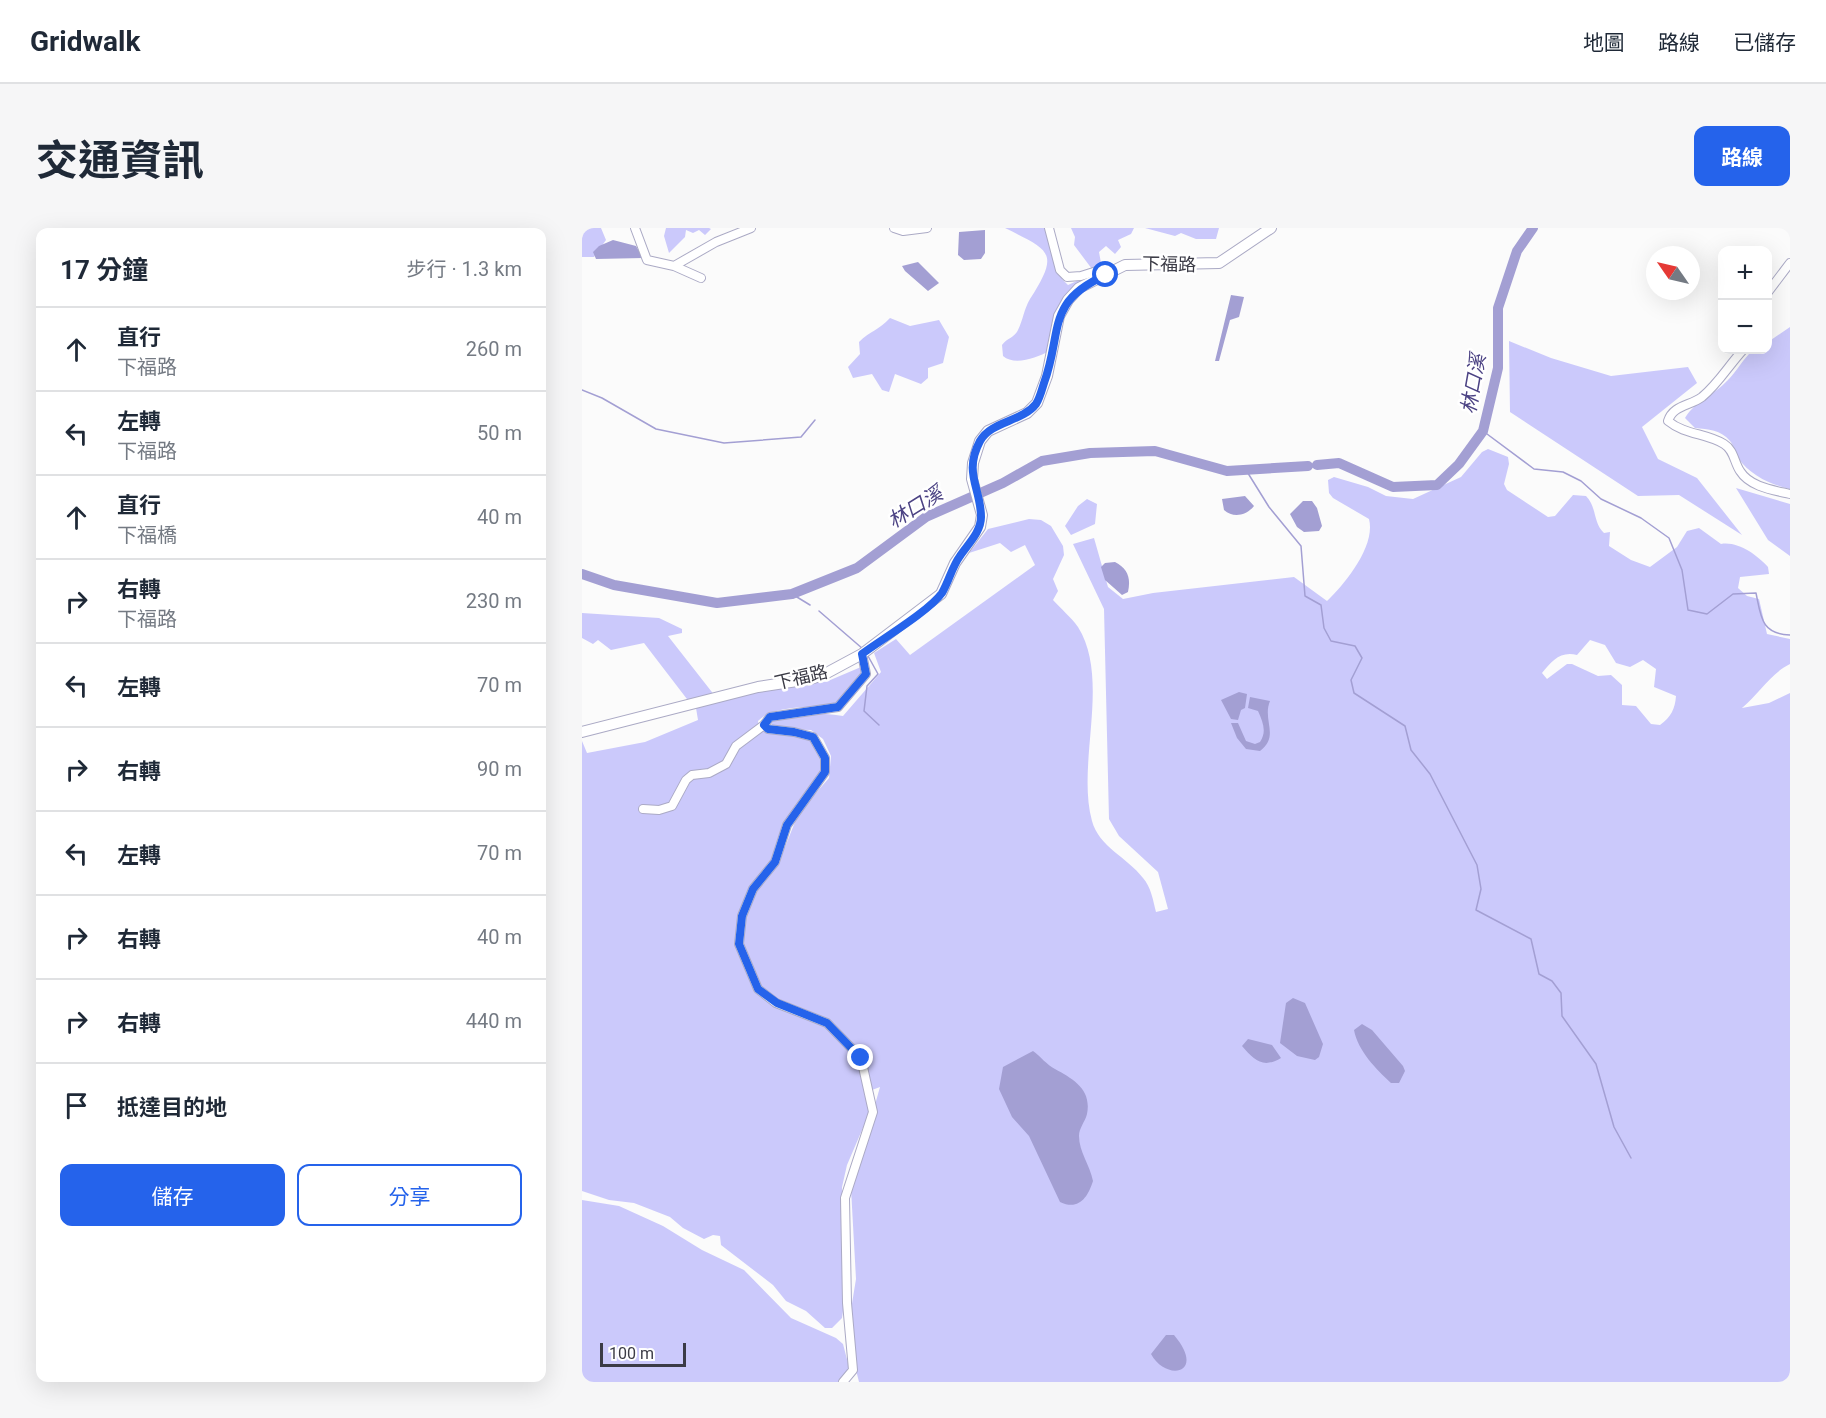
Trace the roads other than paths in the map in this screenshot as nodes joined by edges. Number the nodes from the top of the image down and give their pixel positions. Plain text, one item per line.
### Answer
1 (635, 228) edge
2 (751, 228) edge
3 (894, 228) edge
4 (927, 228) edge
5 (1049, 228) edge
6 (1271, 228) edge
7 (1790, 263) edge
8 (674, 266) junction
9 (1106, 275) junction
10 (701, 278) dead end
11 (1772, 285) edge
12 (1740, 354) edge
13 (1790, 494) edge
14 (862, 654) junction
15 (764, 725) junction
16 (582, 732) edge
17 (644, 809) dead end
18 (843, 1382) edge

1 - 8 street
2 - 8 street
3 - 4 street
5 - 9 street
6 - 9 main road, 下福路
7 - 11 street
8 - 10 street
9 - 14 main road, 下福路
12 - 13 street
14 - 15 street
14 - 16 main road, 下福路
15 - 17 street
15 - 18 street

